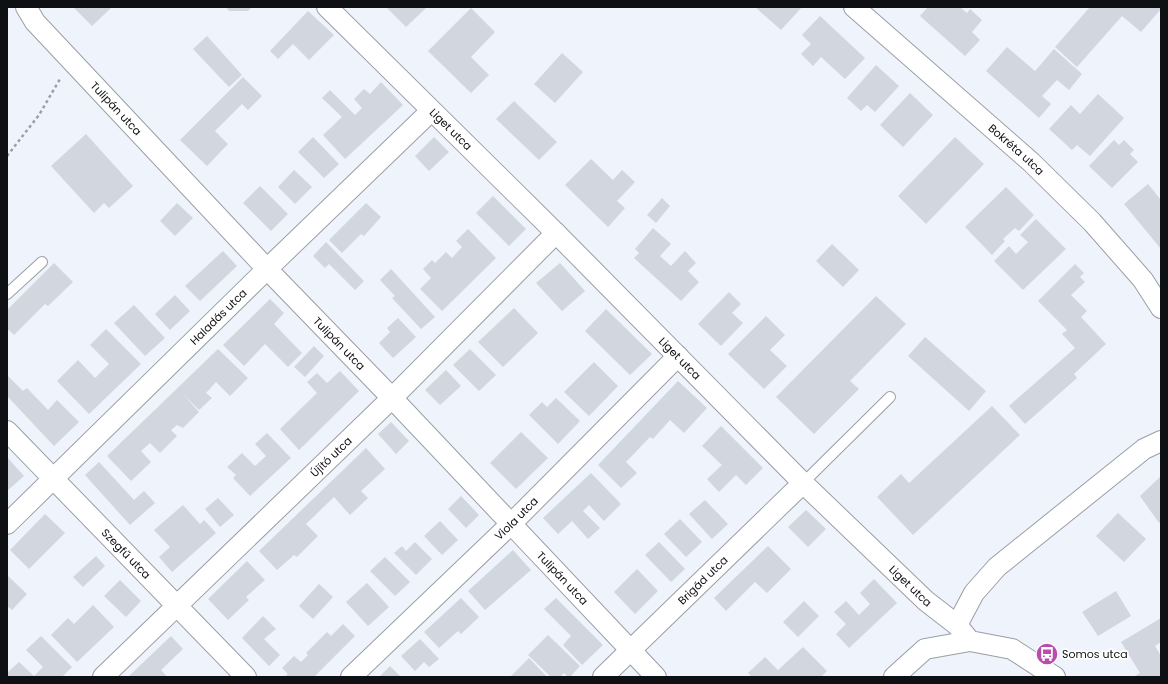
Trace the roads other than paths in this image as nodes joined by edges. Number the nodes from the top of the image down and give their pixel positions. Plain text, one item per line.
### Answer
1 (26, 7) edge
2 (327, 7) edge
3 (854, 7) edge
4 (431, 111) junction
5 (556, 233) junction
6 (42, 262) dead end
7 (267, 269) junction
8 (7, 294) edge
9 (1161, 308) edge
10 (678, 356) junction
11 (890, 397) dead end
12 (392, 398) junction
13 (7, 431) edge
14 (1161, 440) edge
15 (53, 479) junction
16 (803, 483) junction
17 (7, 524) edge
18 (511, 524) junction
19 (177, 606) junction
20 (957, 625) junction
21 (970, 641) junction
22 (631, 650) junction
23 (103, 677) edge
24 (246, 677) edge
25 (351, 677) edge
26 (603, 677) edge
27 (656, 677) edge
28 (894, 677) edge
29 (1054, 677) edge

1 - 7 street, Tulipán utca
2 - 4 street, Liget utca
3 - 9 street, Bokréta utca
4 - 5 street, Liget utca
4 - 7 street, Haladás utca
5 - 10 street, Liget utca
5 - 12 street, Újító utca
6 - 8 lane
7 - 12 street, Tulipán utca
7 - 15 street, Haladás utca
10 - 16 street, Liget utca
10 - 18 street, Viola utca
11 - 16 lane
12 - 18 street, Tulipán utca
12 - 19 street, Újító utca
13 - 15 street, Szegfű utca
14 - 20 street
15 - 17 street, Haladás utca
15 - 19 street, Szegfű utca
16 - 20 street, Liget utca
16 - 22 street, Brigád utca
18 - 22 street, Tulipán utca
18 - 25 street, Viola utca
19 - 23 street, Újító utca
19 - 24 street, Szegfű utca
20 - 21 street, Liget utca
21 - 28 street
21 - 29 street
22 - 26 street, Brigád utca
22 - 27 street, Tulipán utca

